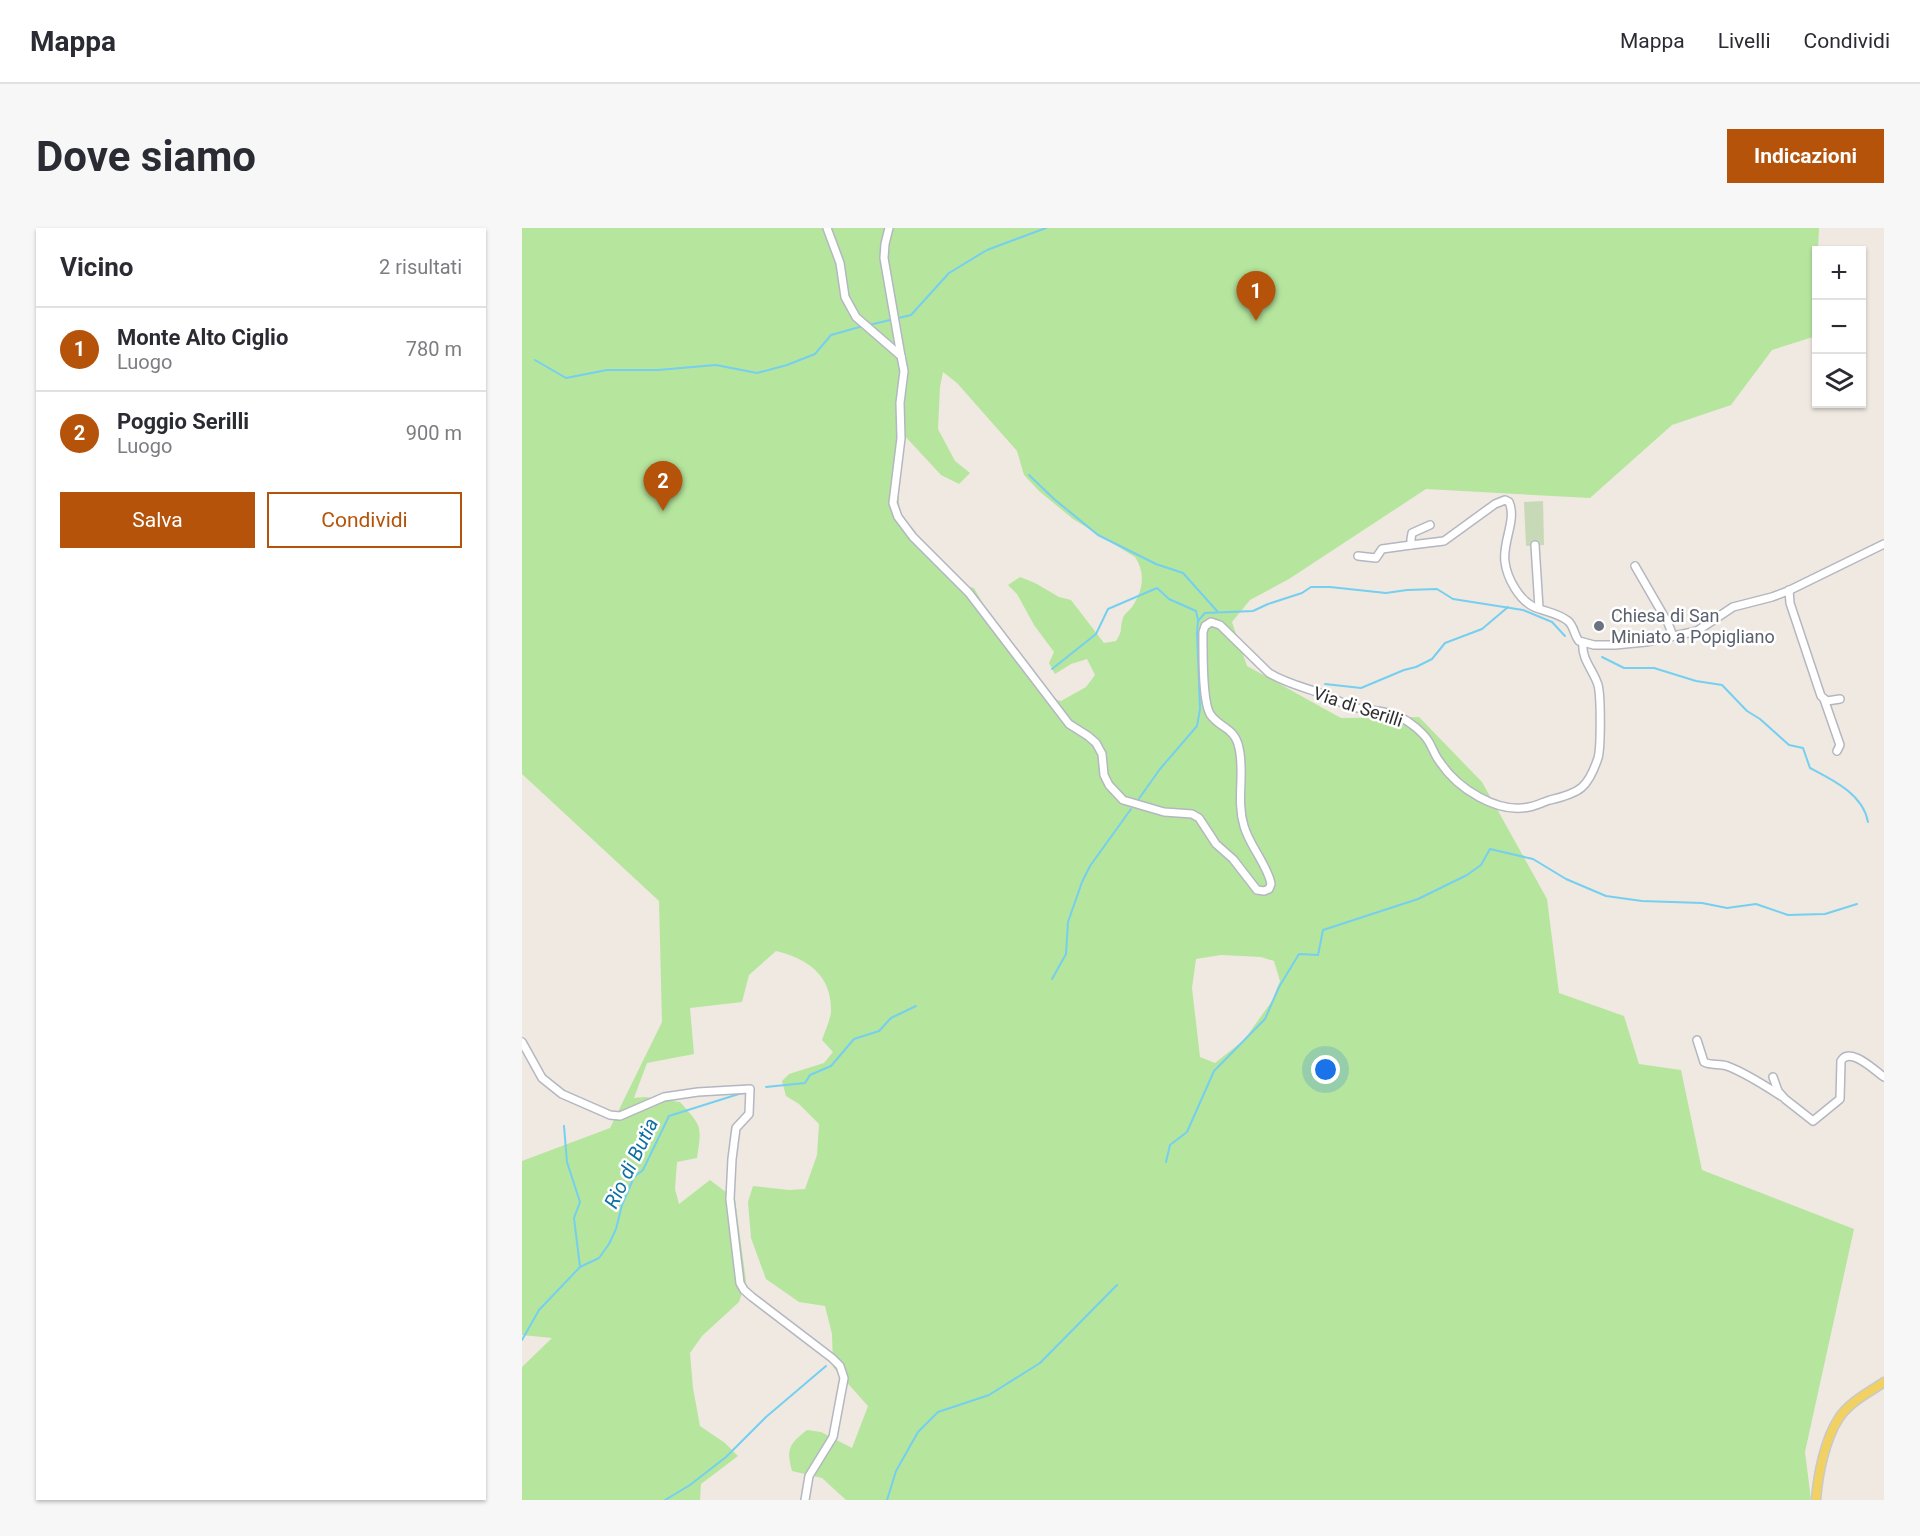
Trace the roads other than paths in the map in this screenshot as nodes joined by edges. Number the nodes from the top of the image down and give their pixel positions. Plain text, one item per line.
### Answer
1 (827, 228) edge
2 (889, 228) edge
3 (901, 356) junction
4 (1430, 525) dead end
5 (1884, 544) edge
6 (1412, 545) junction
7 (1535, 545) dead end
8 (1358, 556) dead end
9 (1635, 566) dead end
10 (1789, 590) junction
11 (1539, 608) junction
12 (1673, 636) junction
13 (1583, 643) junction
14 (1824, 699) junction
15 (1840, 699) dead end
16 (1837, 751) dead end
17 (1697, 1040) dead end
18 (522, 1042) edge
19 (1773, 1077) dead end
20 (1884, 1077) edge
21 (1785, 1100) junction
22 (1883, 1383) edge
23 (805, 1500) edge
24 (1816, 1500) edge

1 - 3 street
2 - 3 street
3 - 13 street, Via di Serilli
4 - 6 street
5 - 10 street
6 - 8 street
6 - 11 street
7 - 11 street
9 - 12 street
10 - 12 street
10 - 14 street
11 - 13 street
12 - 13 street
14 - 15 street
14 - 16 street
17 - 21 street
18 - 23 street
19 - 21 street
20 - 21 street
22 - 24 main road

